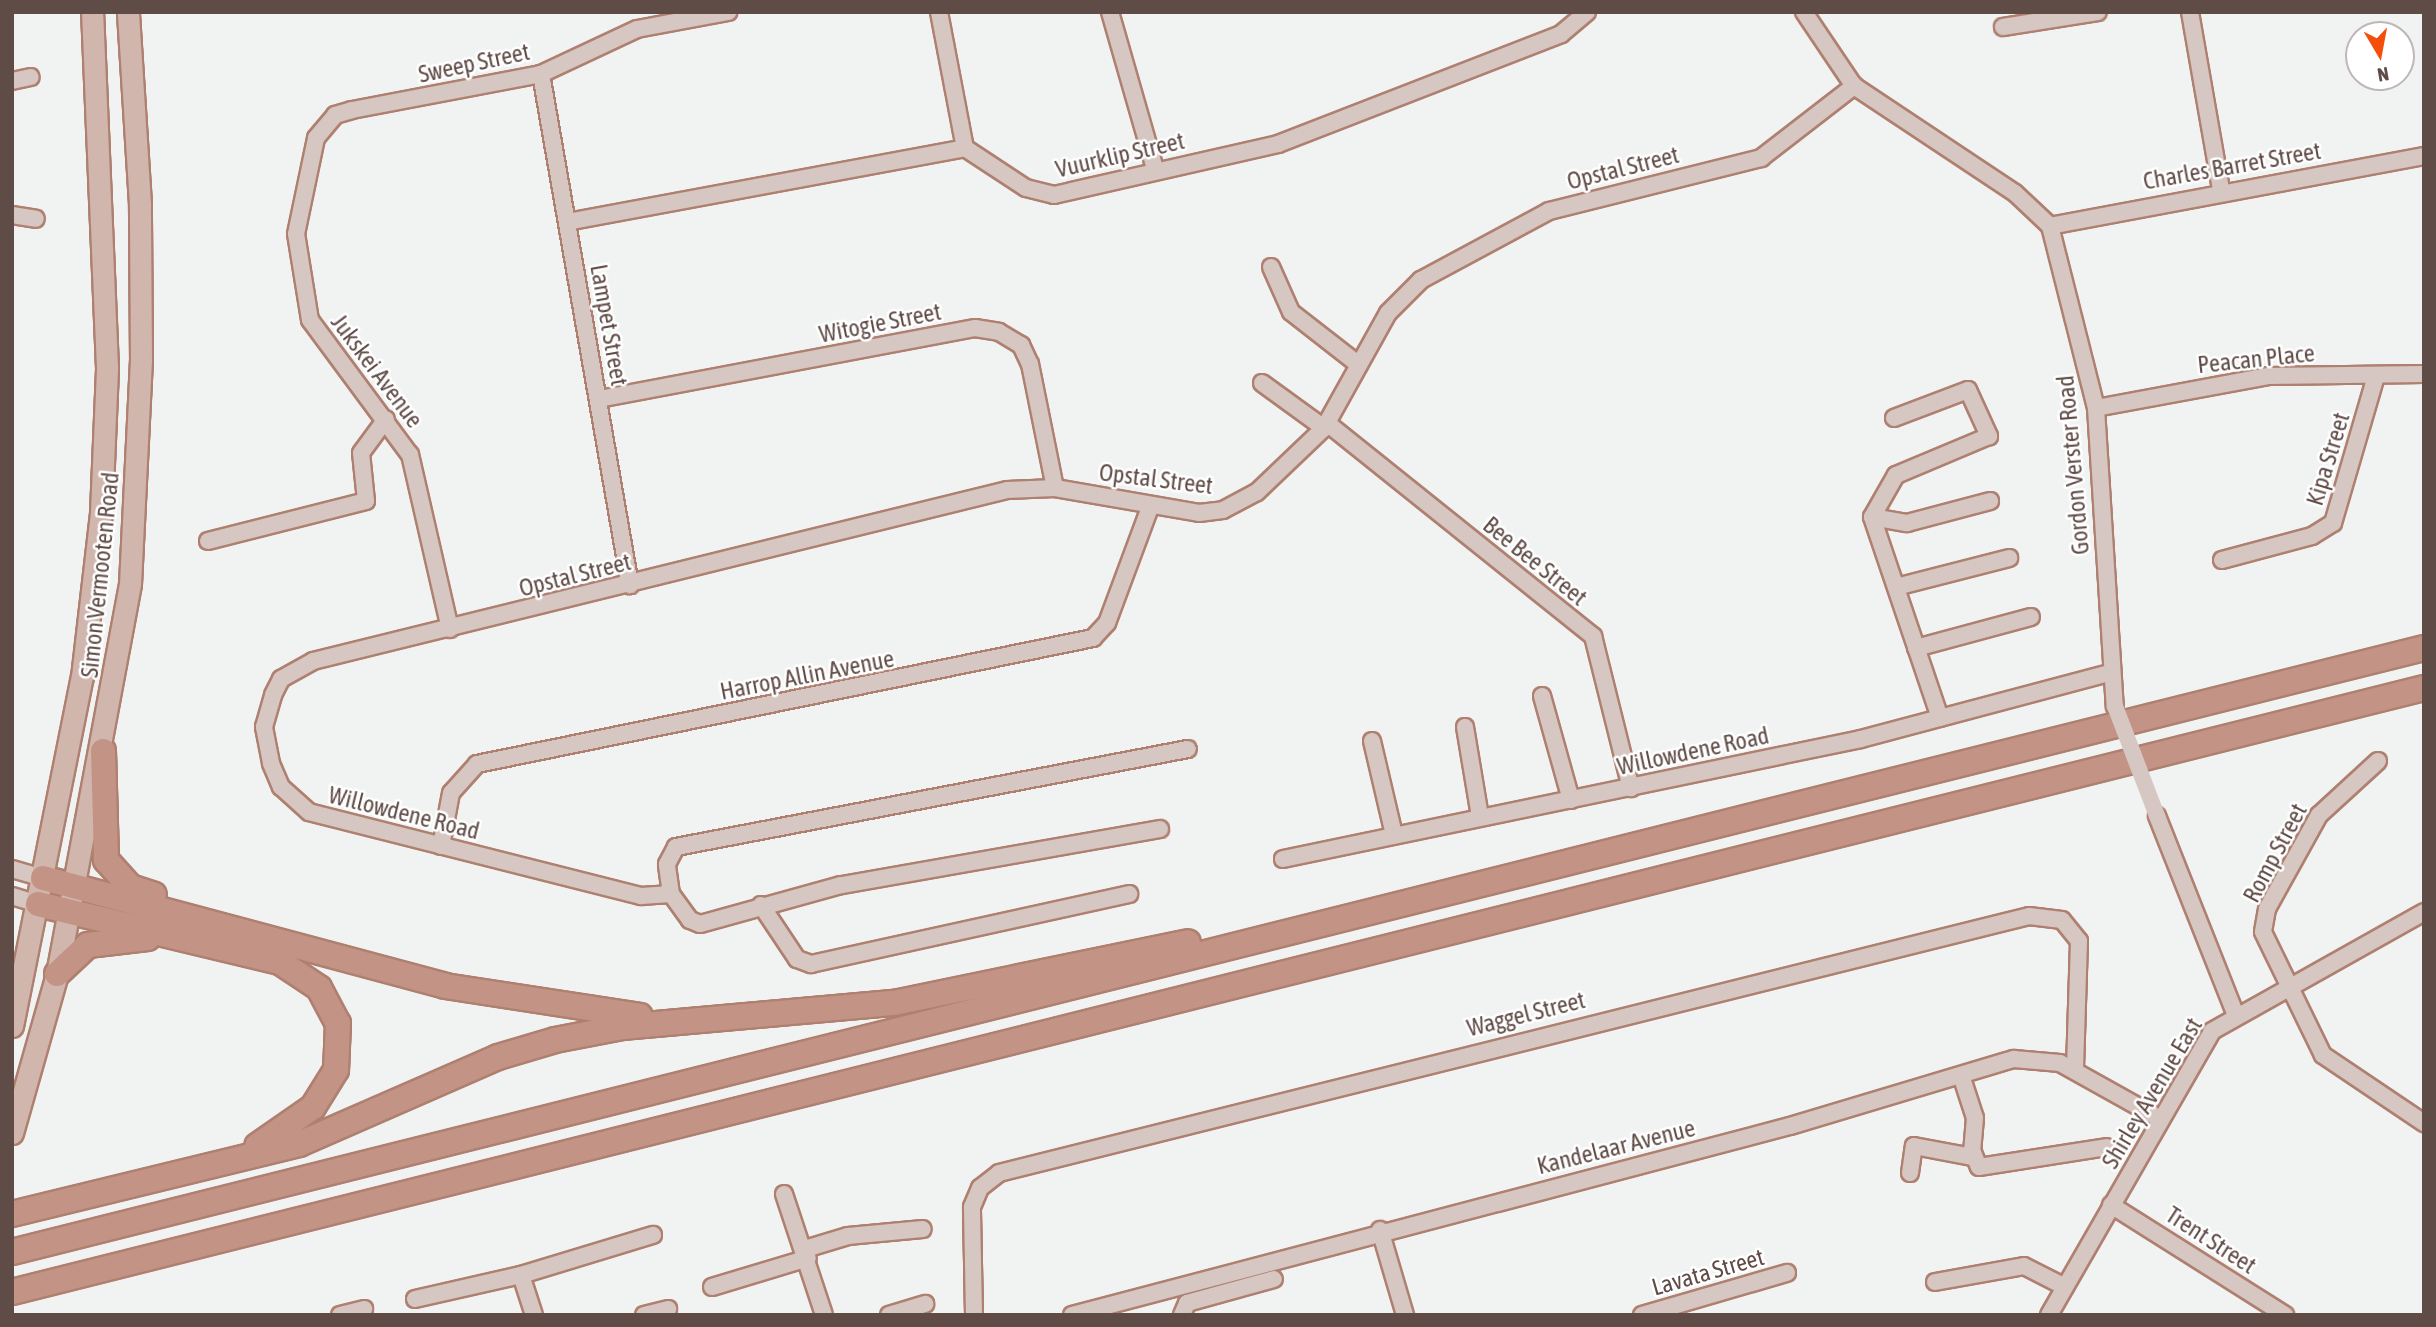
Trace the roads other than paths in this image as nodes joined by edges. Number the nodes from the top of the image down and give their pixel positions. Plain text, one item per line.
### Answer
1 (92, 12) edge
2 (128, 12) edge
3 (635, 12) edge
4 (728, 12) edge
5 (939, 12) edge
6 (1110, 12) edge
7 (1587, 12) edge
8 (1804, 12) edge
9 (2098, 12) edge
10 (2190, 12) edge
11 (2003, 27) dead end
12 (637, 29) junction
13 (541, 74) junction
14 (31, 78) dead end
15 (12, 81) edge
16 (1854, 86) junction
17 (316, 138) joint
18 (965, 148) junction
19 (2424, 156) edge
20 (1155, 169) junction
21 (2221, 190) junction
22 (12, 215) edge
23 (36, 219) dead end
24 (568, 222) junction
25 (2050, 226) junction
26 (1271, 267) dead end
27 (1359, 365) junction
28 (2424, 374) edge
29 (2376, 376) junction
30 (1262, 383) dead end
31 (599, 399) junction
32 (2096, 408) junction
33 (1894, 418) dead end
34 (386, 419) junction
35 (1326, 425) junction
36 (1055, 488) junction
37 (1990, 500) dead end
38 (1151, 505) junction
39 (1872, 517) junction
40 (208, 541) dead end
41 (2009, 558) dead end
42 (2222, 560) dead end
43 (630, 585) junction
44 (1896, 587) junction
45 (2031, 617) dead end
46 (450, 629) junction
47 (1916, 648) junction
48 (2424, 648) edge
49 (313, 661) joint
50 (2109, 673) junction
51 (2424, 688) edge
52 (1542, 696) dead end
53 (1940, 718) junction
54 (1465, 727) dead end
55 (1372, 741) dead end
56 (1188, 749) dead end
57 (103, 751) junction
58 (2378, 761) dead end
59 (1631, 788) junction
60 (1571, 800) junction
61 (1479, 817) junction
62 (1160, 829) dead end
63 (1394, 835) junction
64 (440, 846) junction
65 (1596, 853) junction
66 (1283, 859) dead end
67 (12, 869) edge
68 (43, 878) junction
69 (75, 886) junction
70 (671, 894) junction
71 (1129, 894) dead end
72 (12, 895) edge
73 (38, 904) junction
74 (761, 905) junction
75 (70, 911) junction
76 (2424, 912) edge
77 (183, 937) junction
78 (270, 937) junction
79 (57, 974) junction
80 (2286, 985) junction
81 (2235, 1013) junction
82 (718, 1021) junction
83 (12, 1026) edge
84 (2076, 1070) junction
85 (1961, 1075) junction
86 (2160, 1118) junction
87 (2424, 1123) edge
88 (12, 1133) edge
89 (2106, 1147) dead end
90 (1973, 1157) junction
91 (228, 1160) junction
92 (1910, 1173) dead end
93 (784, 1194) dead end
94 (2111, 1205) junction
95 (12, 1214) edge
96 (923, 1229) dead end
97 (1380, 1230) junction
98 (653, 1235) dead end
99 (12, 1252) edge
100 (807, 1254) junction
101 (1787, 1273) dead end
102 (522, 1275) junction
103 (1273, 1279) dead end
104 (1935, 1282) dead end
105 (712, 1287) dead end
106 (2065, 1287) junction
107 (12, 1292) edge
108 (415, 1299) dead end
109 (925, 1304) dead end
110 (668, 1308) dead end
111 (364, 1309) dead end
112 (1082, 1313) edge
113 (340, 1315) edge
114 (534, 1315) edge
115 (644, 1315) edge
116 (824, 1315) edge
117 (889, 1315) edge
118 (974, 1315) edge
119 (1182, 1315) edge
120 (1405, 1315) edge
121 (1642, 1315) edge
122 (2049, 1315) edge
123 (2285, 1315) edge

1 - 68 main road, Simon Vermooten Road
2 - 57 main road, Simon Vermooten Road
3 - 12 street
4 - 12 street, Sweep Street
5 - 18 street
6 - 20 street
7 - 20 street, Vuurklip Street
8 - 16 street
9 - 11 street
10 - 21 street
12 - 13 street, Sweep Street
13 - 17 street, Sweep Street
13 - 24 street, Lampet Street
14 - 15 street
16 - 25 street
16 - 27 street, Opstal Street
17 - 34 street, Jukskei Avenue
18 - 20 street, Vuurklip Street
18 - 24 street
19 - 21 street, Charles Barret Street
21 - 25 street, Charles Barret Street
22 - 23 street
24 - 31 street, Lampet Street
25 - 32 street, Gordon Verster Road
26 - 27 street
27 - 35 street, Opstal Street
28 - 29 street, Peacan Place
29 - 32 street, Peacan Place
29 - 42 street, Kipa Street
30 - 35 street, Bee Bee Street
31 - 36 street, Witogie Street
31 - 43 street, Lampet Street
32 - 50 street, Gordon Verster Road
33 - 39 street
34 - 40 street
34 - 46 street, Jukskei Avenue
35 - 38 street, Opstal Street
35 - 59 street, Bee Bee Street
36 - 38 street, Opstal Street
36 - 43 street, Opstal Street
37 - 39 street
38 - 64 street, Harrop Allin Avenue
39 - 44 street
41 - 44 street
43 - 46 street, Opstal Street
44 - 47 street
45 - 47 street
46 - 49 street, Opstal Street
47 - 53 street
48 - 65 highway
49 - 64 street, Willowdene Road
50 - 53 street, Willowdene Road
50 - 81 street, Gordon Verster Road, bridge
51 - 107 highway
52 - 60 street
53 - 59 street, Willowdene Road
54 - 61 street
55 - 63 street
56 - 70 street
57 - 69 main road, Simon Vermooten Road
57 - 78 highway
58 - 80 street, Romp Street
59 - 60 street, Willowdene Road
60 - 61 street, Willowdene Road
61 - 63 street, Willowdene Road
62 - 74 street
63 - 66 street, Willowdene Road
64 - 70 street, Willowdene Road
65 - 82 highway
65 - 99 highway
67 - 68 street
68 - 69 highway
68 - 73 main road, Simon Vermooten Road
69 - 75 main road, Simon Vermooten Road
69 - 78 highway
70 - 74 street
71 - 74 street
72 - 73 street
73 - 75 highway
73 - 83 main road, Simon Vermooten Road
75 - 77 highway
75 - 79 main road, Simon Vermooten Road
76 - 80 street, Shirley Avenue East
77 - 79 highway
77 - 91 highway
78 - 82 highway
79 - 88 main road, Simon Vermooten Road
80 - 81 street, Shirley Avenue East
80 - 87 street, Romp Street
81 - 86 street, Shirley Avenue East
82 - 91 highway
84 - 85 street, Kandelaar Avenue
84 - 86 street, Kandelaar Avenue
84 - 118 street, Waggel Street
85 - 90 street
85 - 97 street, Kandelaar Avenue
86 - 94 street, Shirley Avenue East
89 - 90 street
90 - 92 street
91 - 95 highway
93 - 100 street
94 - 106 street, Shirley Avenue East
94 - 123 street, Trent Street
96 - 100 street
97 - 112 street, Kandelaar Avenue
97 - 120 street
98 - 102 street
100 - 105 street
100 - 116 street
101 - 121 street, Lavata Street
102 - 108 street
102 - 114 street
103 - 119 street
104 - 106 street
106 - 122 street, Shirley Avenue East
109 - 117 street
110 - 115 street
111 - 113 street

